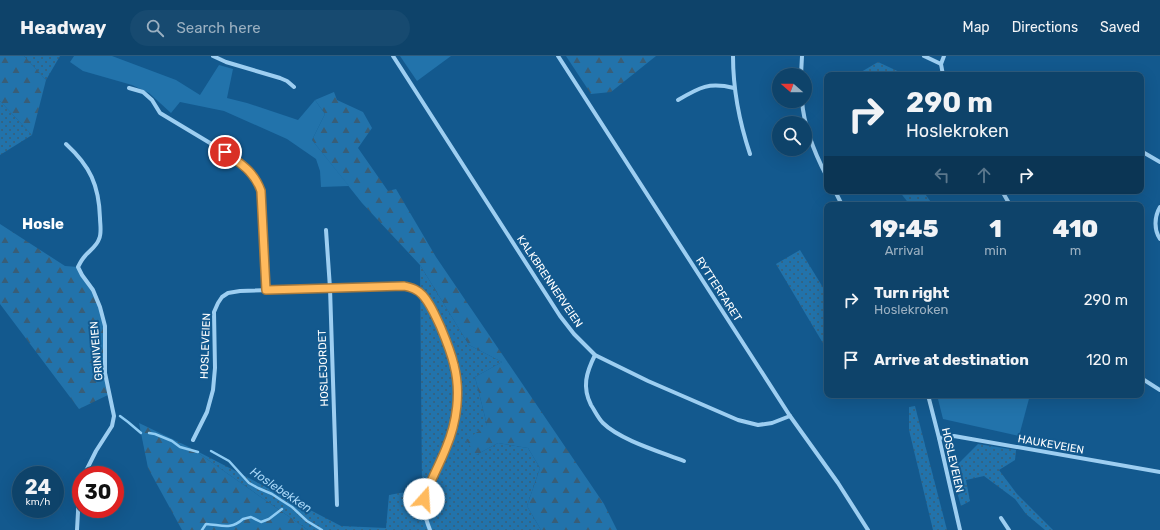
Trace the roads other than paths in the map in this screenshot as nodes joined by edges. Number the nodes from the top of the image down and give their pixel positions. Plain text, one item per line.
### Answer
1 (213, 56) edge
2 (393, 56) edge
3 (558, 56) edge
4 (733, 56) edge
5 (802, 56) edge
6 (924, 56) edge
7 (944, 56) edge
8 (941, 64) junction
9 (801, 68) edge
10 (942, 72) edge
11 (294, 87) dead end
12 (129, 88) dead end
13 (734, 88) junction
14 (678, 100) dead end
15 (803, 108) edge
16 (66, 144) dead end
17 (1144, 153) edge
18 (750, 154) dead end
19 (1160, 162) edge
20 (824, 171) edge
21 (1160, 207) edge
22 (326, 230) dead end
23 (1160, 239) edge
24 (330, 288) junction
25 (266, 290) junction
26 (595, 355) junction
27 (1144, 380) edge
28 (1160, 390) edge
29 (929, 398) edge
30 (790, 416) junction
31 (939, 438) junction
32 (192, 440) dead end
33 (684, 461) dead end
34 (88, 466) edge
35 (1160, 472) edge
36 (336, 506) dead end
37 (78, 518) edge
38 (1001, 518) dead end
39 (77, 530) edge
40 (430, 530) edge
41 (868, 530) edge
42 (960, 530) edge
43 (1009, 530) edge

1 - 11 street
2 - 26 street, KALKBRENNERVEIEN
3 - 30 street, RYTTERFARET
4 - 13 street
5 - 9 street
6 - 8 street
7 - 8 street
8 - 10 street
12 - 25 street
13 - 14 street
13 - 18 street
15 - 20 street
16 - 34 street, GRINIVEIEN
17 - 19 street
21 - 23 street
22 - 24 street, HOSLEJORDET
24 - 25 street, HOSLEVEIEN
24 - 36 street, HOSLEJORDET
24 - 40 street, HOSLEVEIEN
25 - 32 street, HOSLEVEIEN
26 - 30 street, KALKBRENNERVEIEN
26 - 33 street
27 - 28 street
29 - 31 street, HOSLEVEIEN
30 - 41 street, RYTTERFARET
31 - 35 street, HAUKEVEIEN
31 - 42 street, HOSLEVEIEN
37 - 39 street
38 - 43 street

